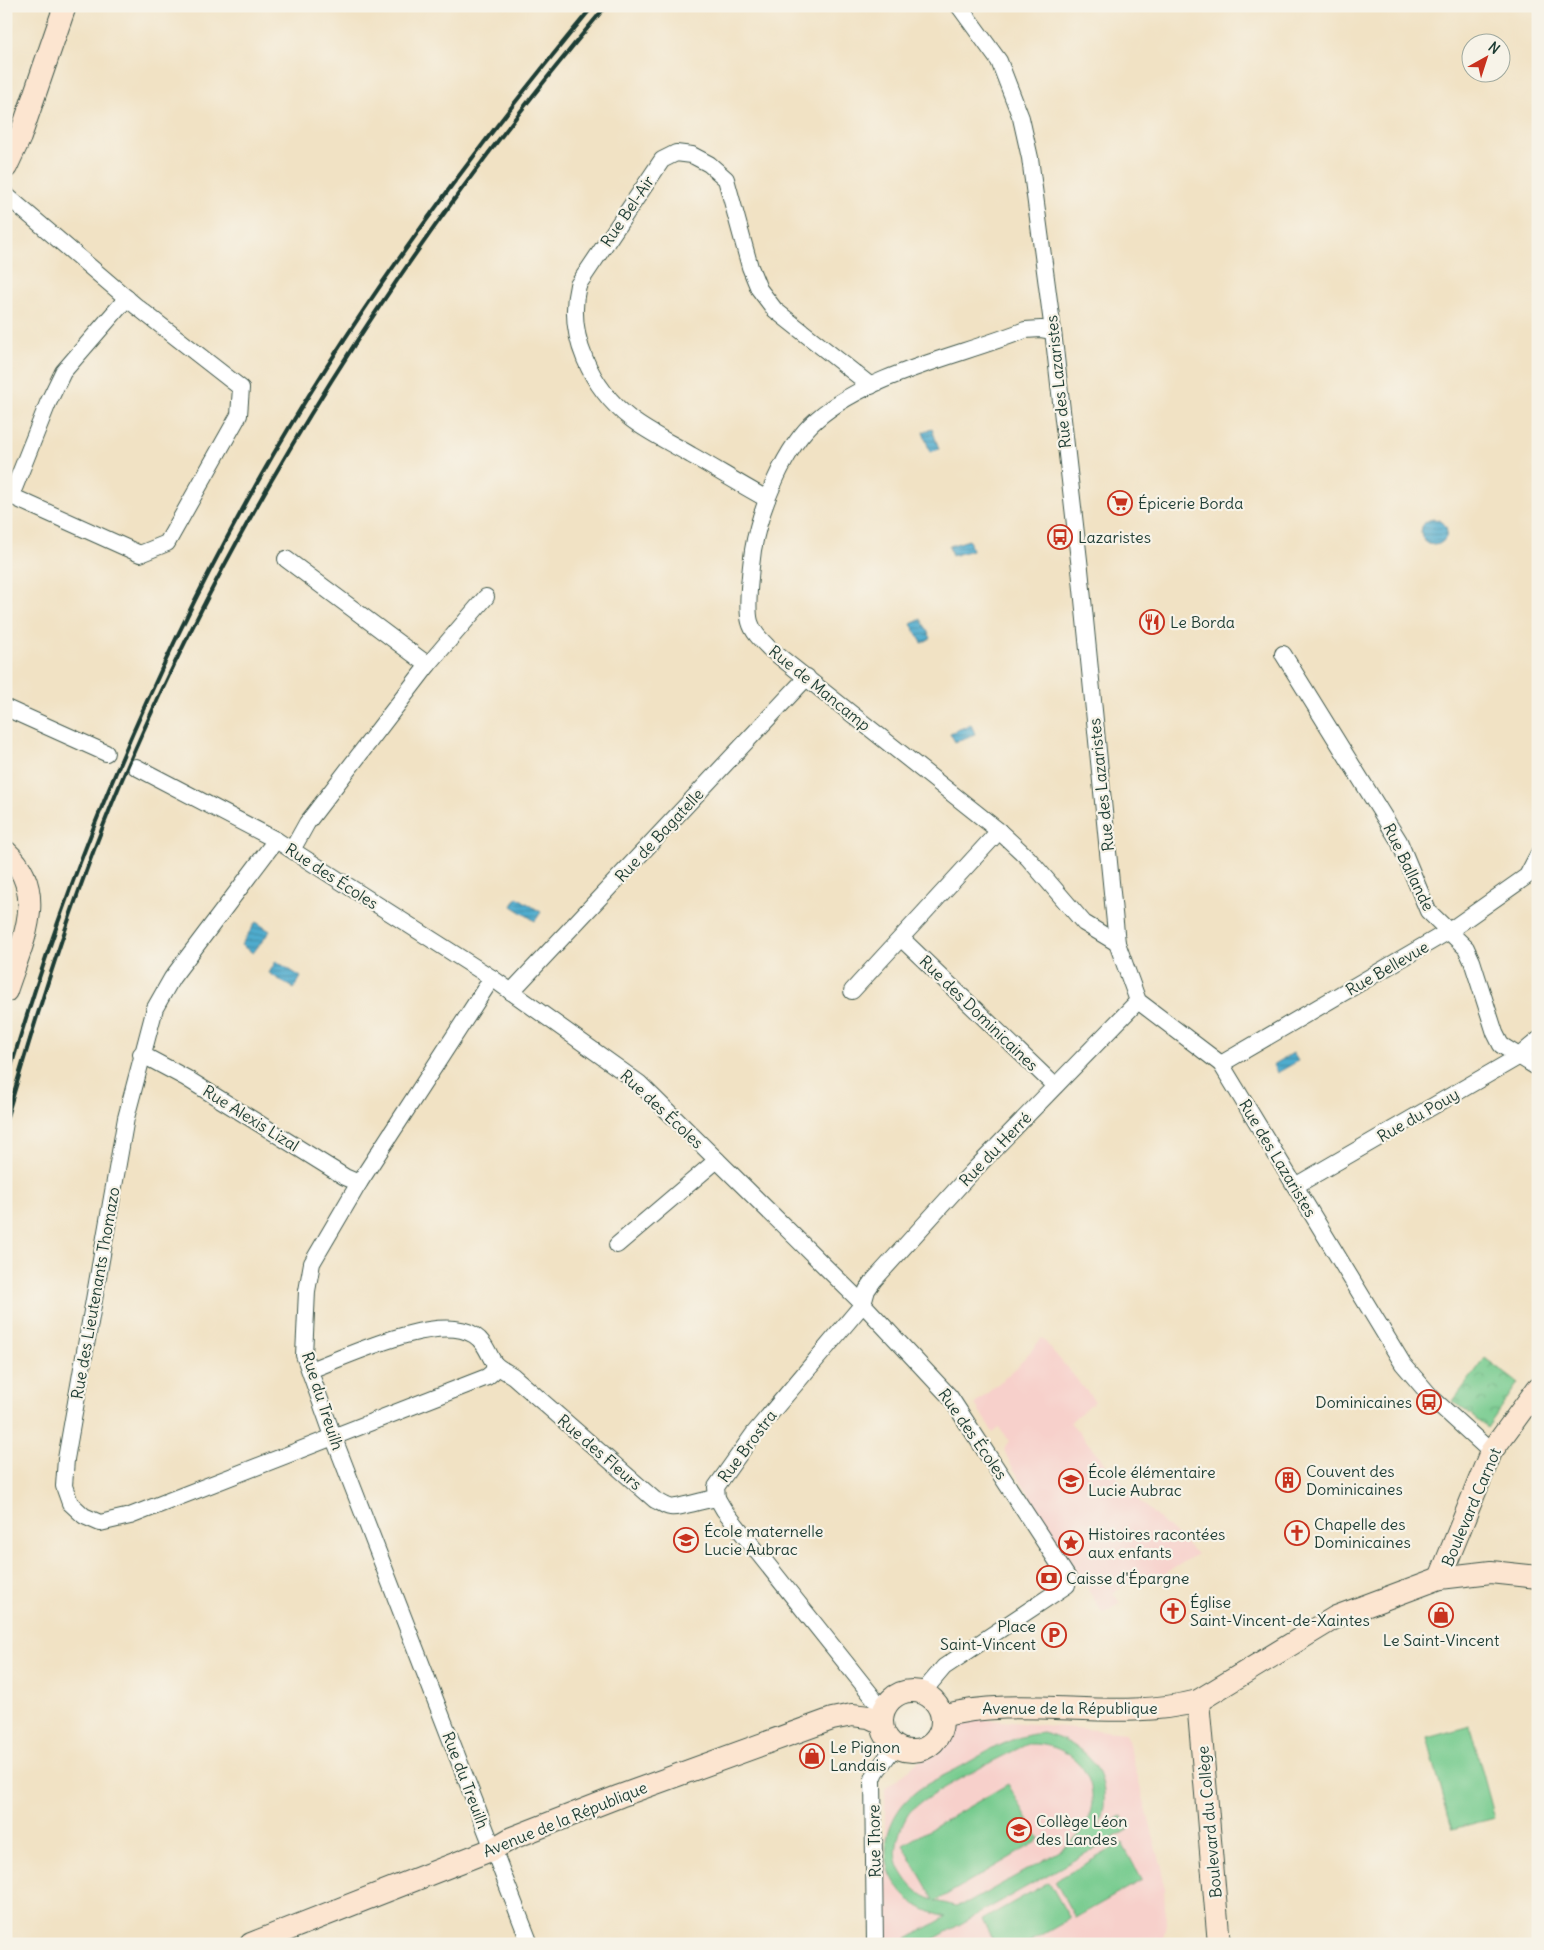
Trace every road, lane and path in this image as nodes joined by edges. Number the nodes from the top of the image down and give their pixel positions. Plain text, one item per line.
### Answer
1 (65, 6) edge
2 (959, 6) edge
3 (6, 167) edge
4 (6, 195) edge
5 (126, 298) junction
6 (1053, 331) junction
7 (871, 386) junction
8 (8, 498) edge
9 (767, 499) junction
10 (286, 559) dead end
11 (486, 597) dead end
12 (1283, 654) dead end
13 (428, 665) junction
14 (807, 677) junction
15 (6, 708) edge
16 (106, 754) dead end
17 (136, 767) dead end
18 (999, 831) junction
19 (276, 840) junction
20 (292, 850) junction
21 (6, 852) edge
22 (1538, 855) edge
23 (1449, 932) junction
24 (902, 939) junction
25 (1116, 943) junction
26 (492, 978) junction
27 (6, 991) edge
28 (852, 991) dead end
29 (511, 992) junction
30 (1138, 1001) junction
31 (1538, 1040) edge
32 (142, 1054) junction
33 (1518, 1057) junction
34 (1221, 1064) junction
35 (1538, 1068) edge
36 (1055, 1086) junction
37 (716, 1160) junction
38 (359, 1183) junction
39 (1295, 1186) junction
40 (617, 1245) dead end
41 (863, 1304) junction
42 (495, 1364) junction
43 (310, 1370) junction
44 (1538, 1388) edge
45 (333, 1436) junction
46 (1491, 1452) junction
47 (717, 1498) junction
48 (1538, 1577) edge
49 (1440, 1578) junction
50 (922, 1694) junction
51 (1198, 1701) junction
52 (942, 1716) junction
53 (883, 1717) junction
54 (895, 1746) junction
55 (492, 1849) junction
56 (251, 1944) edge
57 (530, 1944) edge
58 (875, 1944) edge
59 (1219, 1944) edge

1 - 3 main road
2 - 6 street, Rue des Lazaristes
4 - 5 street
5 - 8 street
5 - 8 street
6 - 7 street, Rue de Mancamp
6 - 25 street, Rue des Lazaristes
7 - 9 street, Rue de Mancamp
7 - 9 street, Rue Bel-Air
9 - 14 street, Rue de Mancamp
10 - 13 street
11 - 13 street
12 - 23 street, Rue Ballande
13 - 20 street
14 - 18 street, Rue de Mancamp
14 - 29 street, Rue de Bagatelle
15 - 16 street
17 - 19 street, Rue des Écoles
18 - 24 street
18 - 25 street, Rue de Mancamp
19 - 20 street, Rue des Écoles
19 - 32 street, Rue des Lieutenants Thomazo
20 - 26 street, Rue des Écoles
21 - 27 main road
22 - 23 street, Rue Bellevue
23 - 33 street, Rue Ballande
23 - 34 street, Rue Bellevue
24 - 28 street
24 - 36 street, Rue des Dominicaines
25 - 30 street, Rue des Lazaristes
26 - 29 street, Rue des Écoles
26 - 38 street, Rue du Treuilh
29 - 37 street, Rue des Écoles
30 - 34 street, Rue des Lazaristes
30 - 36 street, Rue du Herré
31 - 33 street, Rue du Pouy
32 - 38 street, Rue Alexis Lizal
32 - 45 street, Rue des Lieutenants Thomazo
33 - 35 street, Rue Ballande
33 - 39 street, Rue du Pouy
34 - 39 street, Rue des Lazaristes
36 - 41 street, Rue du Herré
37 - 40 street
37 - 41 street, Rue des Écoles
38 - 43 street, Rue du Treuilh
39 - 46 street, Rue des Lazaristes
41 - 47 street, Rue Brostra
41 - 50 street, Rue des Écoles
42 - 43 street, Rue des Fleurs
42 - 45 street
42 - 47 street, Rue des Fleurs
43 - 45 street, Rue du Treuilh
44 - 46 main road, Boulevard Carnot
45 - 55 street, Rue du Treuilh
46 - 49 main road, Boulevard Carnot
47 - 53 street, Rue Brostra
48 - 49 main road, Avenue de la République
49 - 51 main road, Avenue de la République
50 - 52 main road
50 - 53 main road
51 - 52 main road, Avenue de la République
51 - 59 main road, Boulevard du Collège
52 - 54 main road
53 - 54 main road
53 - 55 main road, Avenue de la République
54 - 58 street, Rue Thore
55 - 56 main road, Avenue de la République
55 - 57 street, Rue du Treuilh

